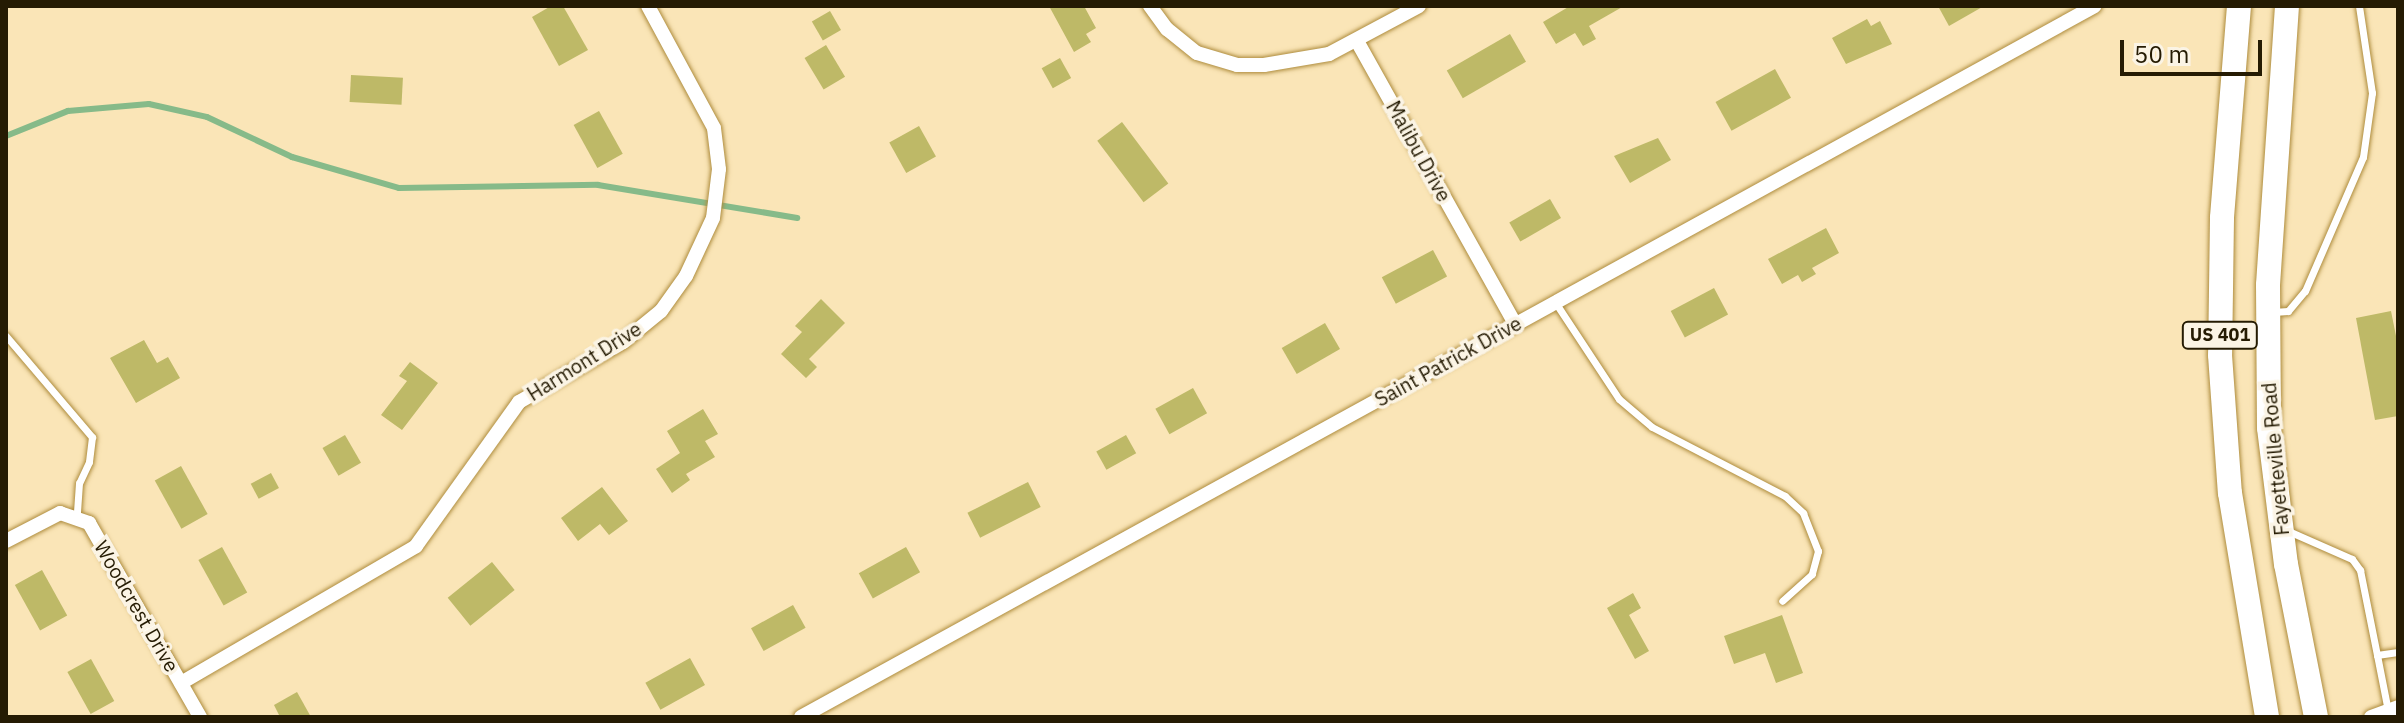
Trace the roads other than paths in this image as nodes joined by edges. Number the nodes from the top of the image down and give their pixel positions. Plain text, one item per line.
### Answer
1 (648, 6) edge
2 (1150, 6) edge
3 (1419, 6) edge
4 (2095, 6) edge
5 (2239, 6) edge
6 (2287, 6) edge
7 (2359, 6) edge
8 (1357, 41) junction
9 (1555, 302) junction
10 (2267, 312) junction
11 (1515, 324) junction
12 (6, 336) edge
13 (77, 515) junction
14 (2282, 529) junction
15 (6, 541) edge
16 (1782, 601) dead end
17 (2398, 652) edge
18 (2377, 655) junction
19 (181, 683) junction
20 (2393, 709) edge
21 (200, 717) edge
22 (801, 717) edge
23 (2267, 717) edge
24 (2316, 717) edge
25 (2371, 717) edge

1 - 19 street, Harmont Drive
2 - 8 street
3 - 8 street
4 - 9 street, Saint Patrick Drive
5 - 23 highway, US 401
6 - 10 highway, Fayetteville Road / US 401
7 - 10 lane
8 - 11 street, Malibu Drive
9 - 11 street, Saint Patrick Drive
9 - 16 lane
10 - 14 highway, Fayetteville Road / US 401
11 - 22 street, Saint Patrick Drive
12 - 13 lane
13 - 15 street
13 - 19 street, Woodcrest Drive
14 - 18 lane
14 - 24 highway, Fayetteville Road / US 401
17 - 18 lane
18 - 20 lane
19 - 21 street, Woodcrest Drive
20 - 25 street

